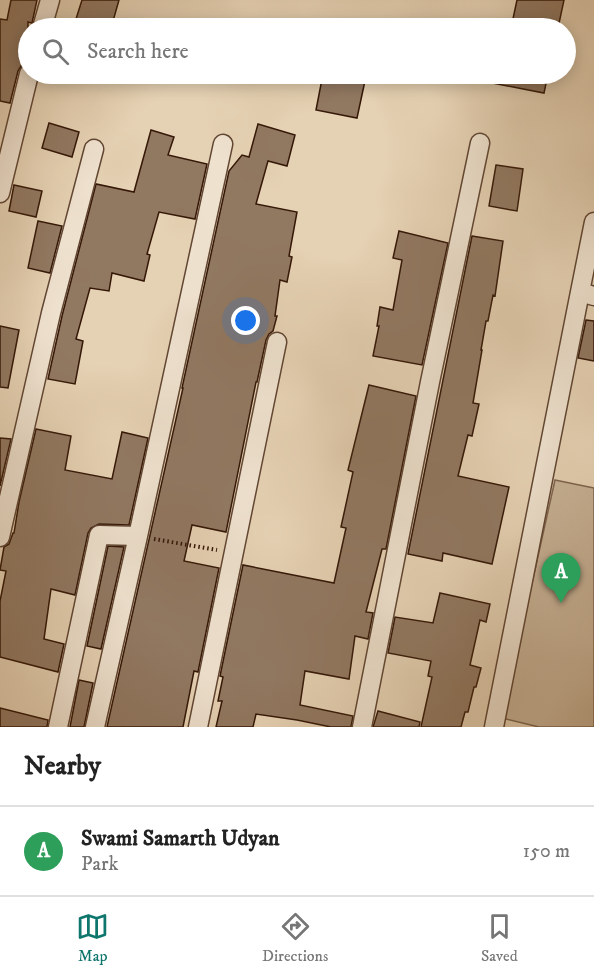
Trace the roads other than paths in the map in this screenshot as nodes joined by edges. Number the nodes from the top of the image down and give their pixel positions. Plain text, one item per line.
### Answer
1 (50, 0) edge
2 (45, 18) edge
3 (26, 84) edge
4 (480, 143) dead end
5 (223, 144) dead end
6 (94, 149) dead end
7 (0, 193) edge
8 (594, 222) edge
9 (587, 294) edge
10 (277, 342) dead end
11 (138, 536) junction
12 (0, 537) edge
13 (498, 726) edge
14 (58, 727) edge
15 (95, 727) edge
16 (198, 727) edge
17 (362, 727) edge

1 - 2 street
3 - 7 street
4 - 17 street
5 - 11 street
6 - 12 street
8 - 9 street
9 - 13 street
10 - 16 street
11 - 14 street
11 - 15 street

